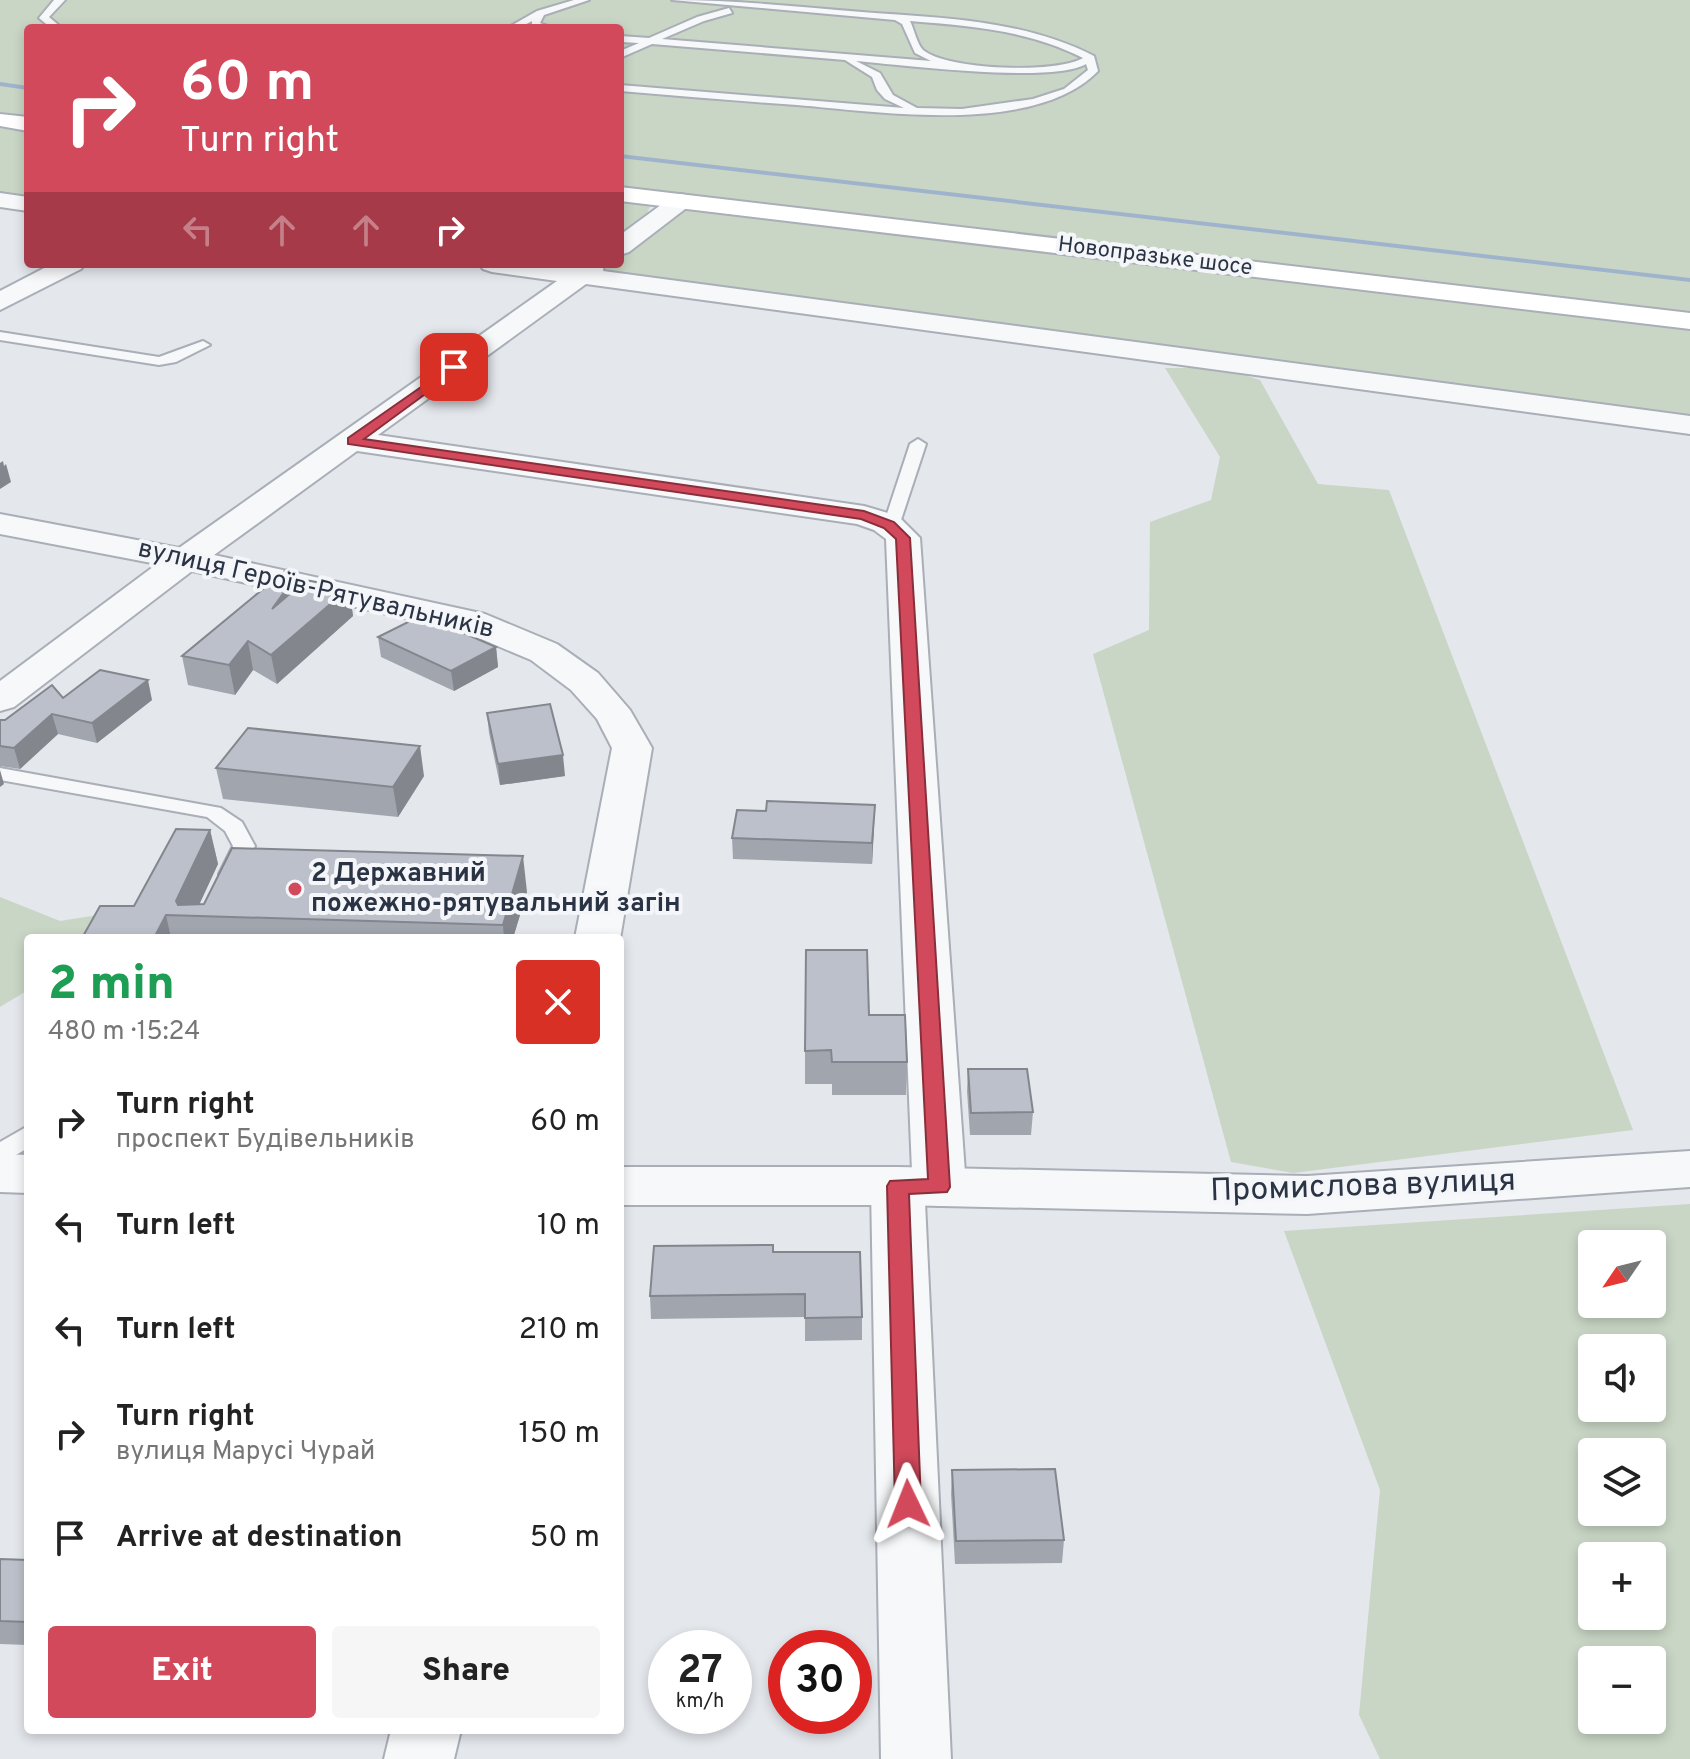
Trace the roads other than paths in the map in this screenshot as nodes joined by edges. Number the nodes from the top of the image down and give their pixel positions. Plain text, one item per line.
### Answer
1 (60, 0) edge
2 (584, 0) edge
3 (679, 0) edge
4 (848, 0) edge
5 (553, 4) edge
6 (774, 7) junction
7 (540, 13) junction
8 (705, 15) junction
9 (898, 18) junction
10 (52, 24) edge
11 (519, 24) edge
12 (535, 24) edge
13 (624, 40) edge
14 (651, 43) junction
15 (624, 53) edge
16 (840, 57) junction
17 (1090, 58) junction
18 (954, 66) junction
19 (1007, 70) junction
20 (1050, 79) dead end
21 (624, 88) edge
22 (924, 111) junction
23 (0, 120) edge
24 (24, 123) edge
25 (624, 194) edge
26 (0, 200) edge
27 (681, 201) junction
28 (24, 203) edge
29 (624, 244) edge
30 (64, 268) edge
31 (557, 268) edge
32 (589, 270) edge
33 (0, 302) edge
34 (1690, 321) edge
35 (0, 336) edge
36 (203, 345) dead end
37 (1690, 425) edge
38 (352, 441) junction
39 (918, 444) dead end
40 (0, 524) edge
41 (891, 526) junction
42 (187, 558) junction
43 (0, 699) edge
44 (0, 774) edge
45 (218, 899) edge
46 (599, 934) edge
47 (24, 1138) edge
48 (0, 1155) edge
49 (1690, 1169) edge
50 (0, 1173) edge
51 (24, 1174) edge
52 (624, 1186) edge
53 (919, 1187) junction
54 (425, 1734) edge
55 (419, 1759) edge
56 (916, 1759) edge

1 - 10 lane
2 - 5 lane
3 - 6 lane
3 - 8 lane
4 - 9 lane
5 - 7 lane
6 - 8 lane
6 - 9 lane
7 - 11 lane
7 - 12 lane
8 - 14 lane
9 - 17 lane
9 - 18 lane
13 - 14 lane
14 - 15 lane
14 - 16 lane
16 - 18 lane
16 - 22 lane
17 - 19 lane
17 - 22 lane
18 - 19 lane
19 - 20 lane
21 - 22 lane
23 - 24 main road
25 - 27 main road, Новопразьке шосе
26 - 28 street
27 - 29 street
27 - 34 main road, Новопразьке шосе
30 - 33 street
31 - 32 street
32 - 37 street
32 - 38 street
35 - 36 lane
38 - 41 street
38 - 42 street
39 - 41 lane
40 - 42 street, вулиця Героїв-Рятувальників
41 - 53 street
42 - 43 street
42 - 46 street, вулиця Героїв-Рятувальників
44 - 45 lane
47 - 48 lane
49 - 53 street, Промислова вулиця
50 - 51 street
52 - 53 street, Промислова вулиця
53 - 56 street
54 - 55 street

